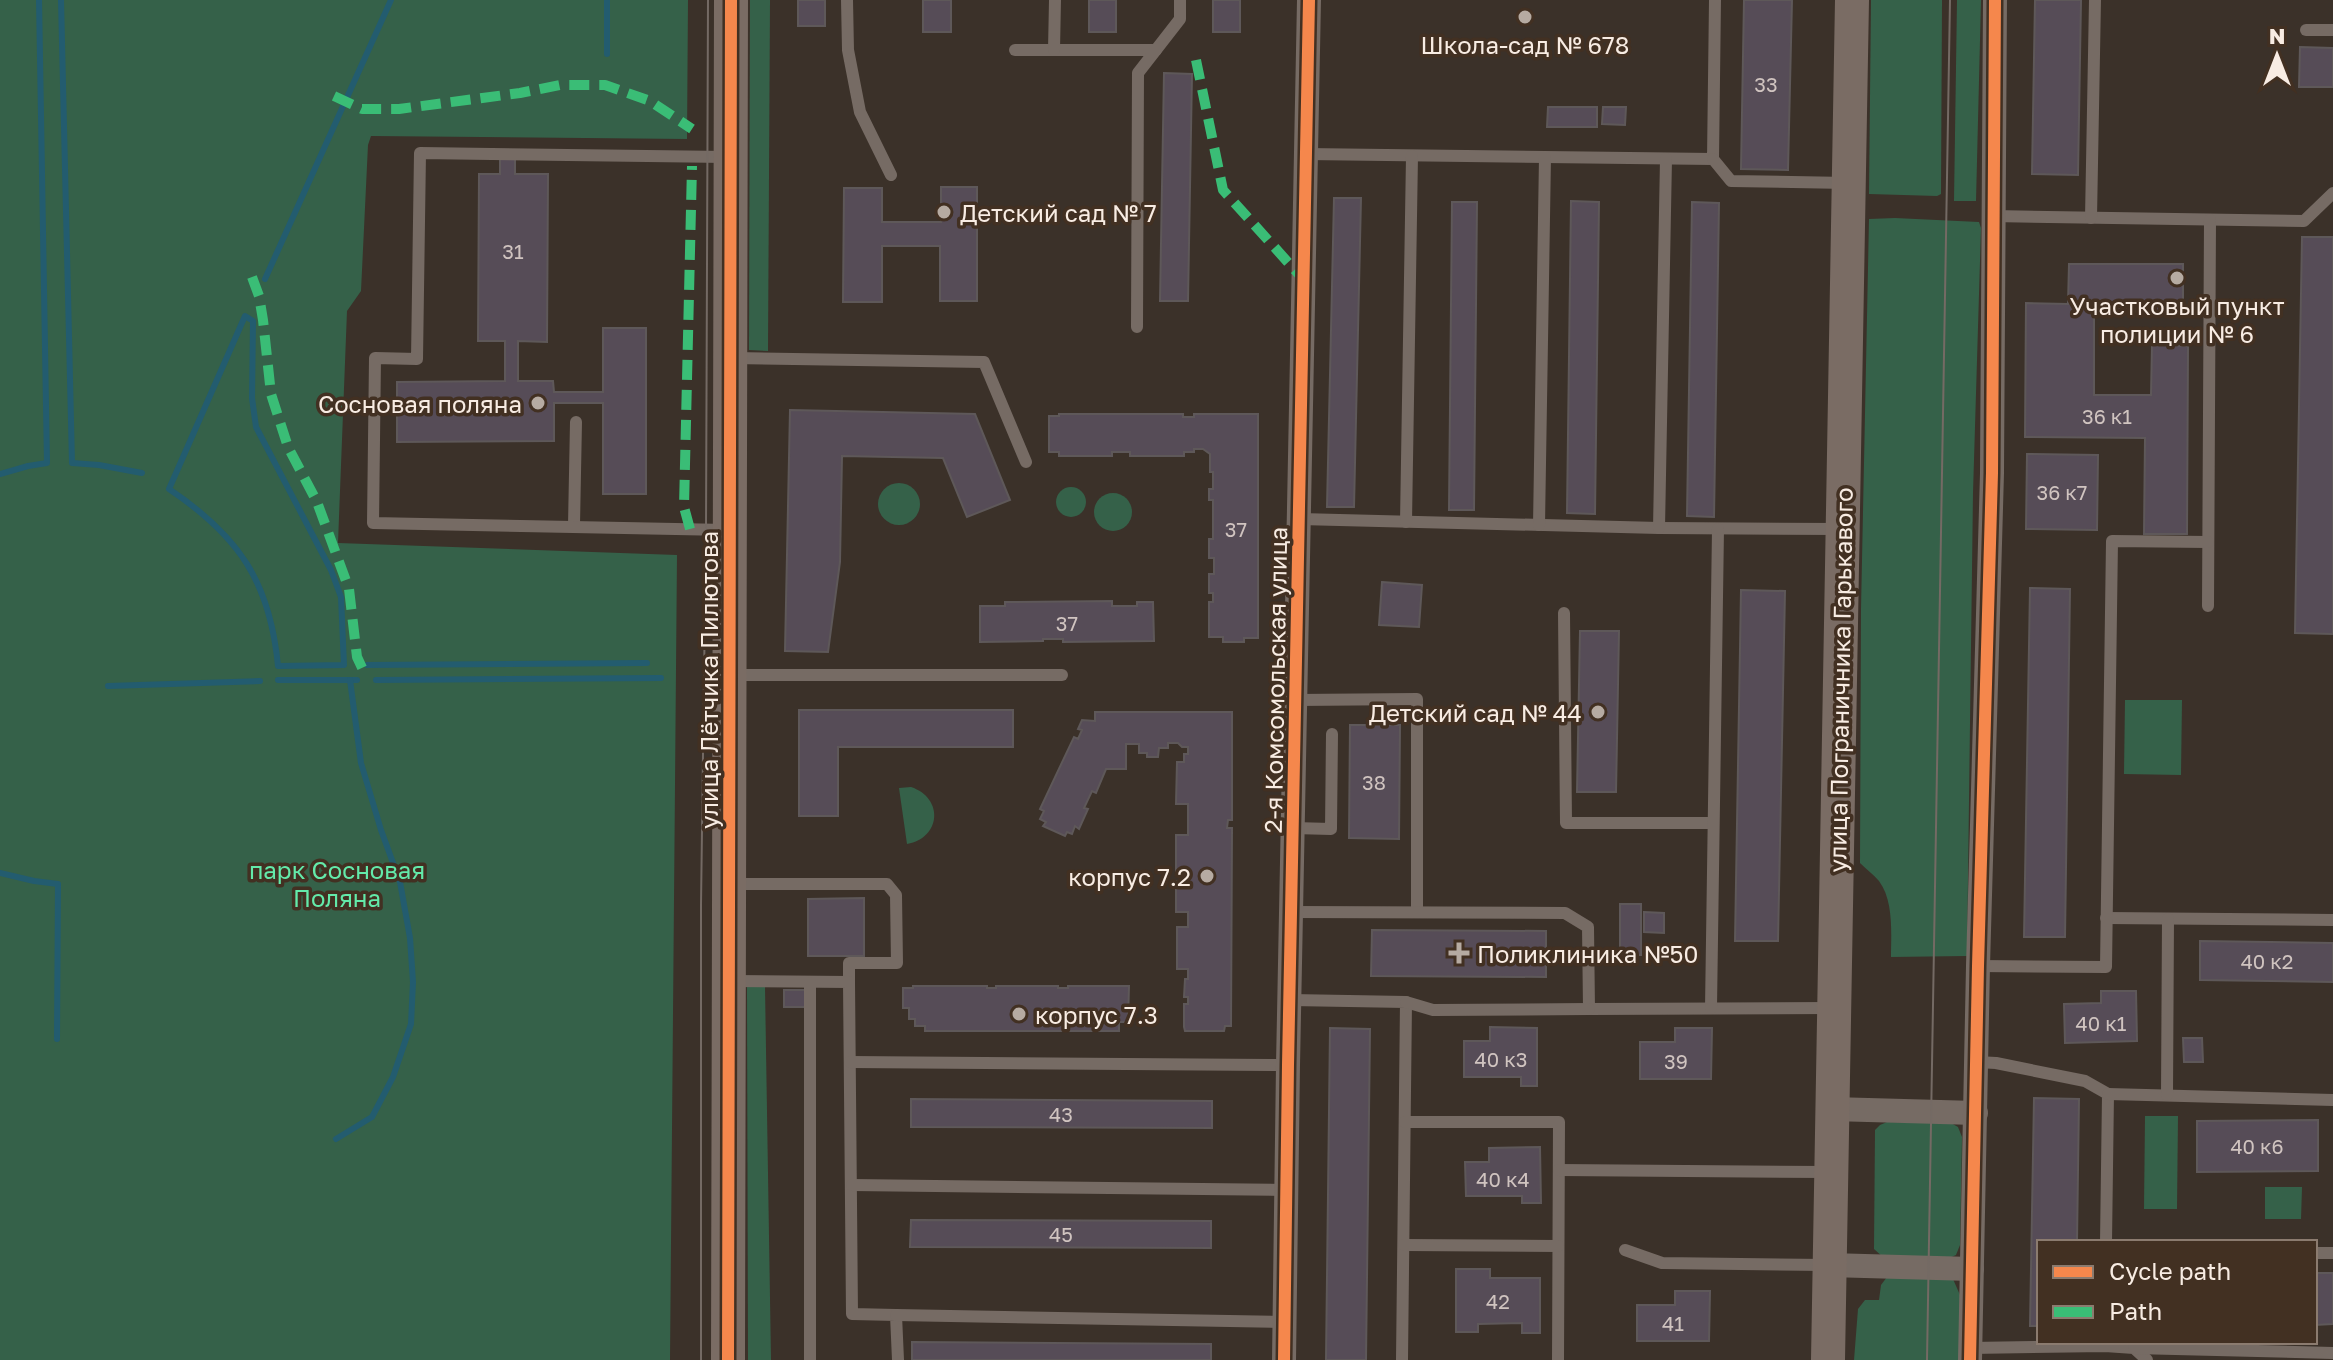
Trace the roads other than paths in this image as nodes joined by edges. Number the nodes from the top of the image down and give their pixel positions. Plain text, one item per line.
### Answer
1 (731, 0) edge
2 (847, 0) edge
3 (1055, 0) edge
4 (1180, 0) edge
5 (1309, 0) edge
6 (1715, 0) edge
7 (1852, 0) edge
8 (1995, 0) edge
9 (2095, 0) edge
10 (2306, 30) dead end
11 (2333, 30) edge
12 (1015, 50) dead end
13 (1054, 50) junction
14 (1156, 50) junction
15 (1306, 154) junction
16 (1412, 156) junction
17 (730, 157) junction
18 (1545, 157) junction
19 (1666, 159) junction
20 (1713, 159) junction
21 (891, 175) dead end
22 (1849, 183) junction
23 (2333, 193) edge
24 (1992, 216) junction
25 (2091, 218) junction
26 (2210, 220) junction
27 (1137, 327) dead end
28 (730, 358) junction
29 (576, 422) dead end
30 (1026, 462) dead end
31 (1300, 519) junction
32 (1406, 522) junction
33 (574, 525) junction
34 (1539, 525) junction
35 (1659, 528) junction
36 (1718, 529) junction
37 (1843, 529) junction
38 (730, 530) junction
39 (2208, 542) junction
40 (2208, 606) dead end
41 (1564, 613) dead end
42 (730, 675) junction
43 (1062, 675) dead end
44 (1296, 700) junction
45 (1332, 734) dead end
46 (1713, 823) junction
47 (1294, 828) junction
48 (729, 884) junction
49 (1292, 912) junction
50 (1417, 912) junction
51 (2106, 918) junction
52 (2168, 919) junction
53 (2333, 920) edge
54 (1978, 966) junction
55 (729, 981) junction
56 (849, 982) junction
57 (810, 983) junction
58 (1291, 1000) junction
59 (1406, 1002) junction
60 (1711, 1008) junction
61 (1834, 1008) junction
62 (1589, 1009) junction
63 (850, 1062) junction
64 (1977, 1062) junction
65 (1288, 1065) junction
66 (2108, 1094) junction
67 (2167, 1095) junction
68 (2333, 1100) edge
69 (1832, 1109) junction
70 (1976, 1113) junction
71 (1405, 1122) junction
72 (1559, 1170) junction
73 (1831, 1172) junction
74 (852, 1185) junction
75 (1287, 1190) junction
76 (2106, 1240) edge
77 (1404, 1245) junction
78 (1558, 1246) junction
79 (1625, 1250) dead end
80 (1829, 1265) junction
81 (1972, 1269) junction
82 (896, 1315) junction
83 (1285, 1322) junction
84 (2105, 1344) edge
85 (2134, 1348) junction
86 (2333, 1353) edge
87 (1970, 1354) edge
88 (728, 1360) edge
89 (810, 1360) edge
90 (898, 1360) edge
91 (1284, 1360) edge
92 (1402, 1360) edge
93 (1558, 1360) edge
94 (1828, 1360) edge
95 (2147, 1360) edge

1 - 17 street, улица Лётчика Пилютова
2 - 21 lane
3 - 13 lane
4 - 14 lane
5 - 15 street, 2-я Комсомольская улица
6 - 20 lane
7 - 22 street, улица Пограничника Гарькавого
8 - 24 street
9 - 25 lane
10 - 11 lane
12 - 13 lane
13 - 14 lane
14 - 27 lane
15 - 16 lane
15 - 31 street, 2-я Комсомольская улица
16 - 18 lane
16 - 32 lane
17 - 28 street, улица Лётчика Пилютова
17 - 33 lane
18 - 19 lane
18 - 34 lane
19 - 20 lane
19 - 35 lane
20 - 22 lane
22 - 37 street, улица Пограничника Гарькавого
23 - 26 lane
24 - 25 lane
24 - 54 street
25 - 26 lane
26 - 39 lane
28 - 30 lane
28 - 38 street, улица Лётчика Пилютова
29 - 33 lane
31 - 32 lane
31 - 44 street, 2-я Комсомольская улица
32 - 34 lane
33 - 38 lane
34 - 35 lane
35 - 36 lane
36 - 37 lane
36 - 46 lane
37 - 61 street, улица Пограничника Гарькавого
38 - 42 street, улица Лётчика Пилютова
39 - 40 lane
39 - 51 lane
41 - 46 lane
42 - 43 lane
42 - 48 street, улица Лётчика Пилютова
44 - 47 street, 2-я Комсомольская улица
44 - 50 lane
45 - 47 lane
46 - 60 lane
47 - 49 street, 2-я Комсомольская улица
48 - 55 street, улица Лётчика Пилютова
48 - 56 lane
49 - 50 lane
49 - 58 street, 2-я Комсомольская улица
50 - 62 lane
51 - 52 lane
51 - 54 lane
52 - 53 lane
52 - 67 lane
54 - 64 street
55 - 57 lane
55 - 88 street, улица Лётчика Пилютова
56 - 57 lane
56 - 63 lane
57 - 89 lane
58 - 59 lane
58 - 65 street, 2-я Комсомольская улица
59 - 62 lane
59 - 71 lane
60 - 61 lane
60 - 62 lane
61 - 69 street, улица Пограничника Гарькавого
63 - 65 lane
63 - 74 lane
64 - 66 lane
64 - 70 street
65 - 75 street, 2-я Комсомольская улица
66 - 67 lane
66 - 76 lane
67 - 68 lane
69 - 70 street
69 - 73 street, улица Пограничника Гарькавого
70 - 81 street
71 - 72 lane
71 - 77 lane
72 - 73 lane
72 - 78 lane
73 - 80 street, улица Пограничника Гарькавого
74 - 75 lane
74 - 82 lane
75 - 83 street, 2-я Комсомольская улица
77 - 78 lane
77 - 92 lane
78 - 93 lane
79 - 80 lane
80 - 81 street
80 - 94 street, улица Пограничника Гарькавого
81 - 87 street
82 - 83 lane
82 - 90 lane
83 - 91 street, 2-я Комсомольская улица
84 - 85 lane
84 - 87 lane
85 - 86 lane
85 - 95 lane

